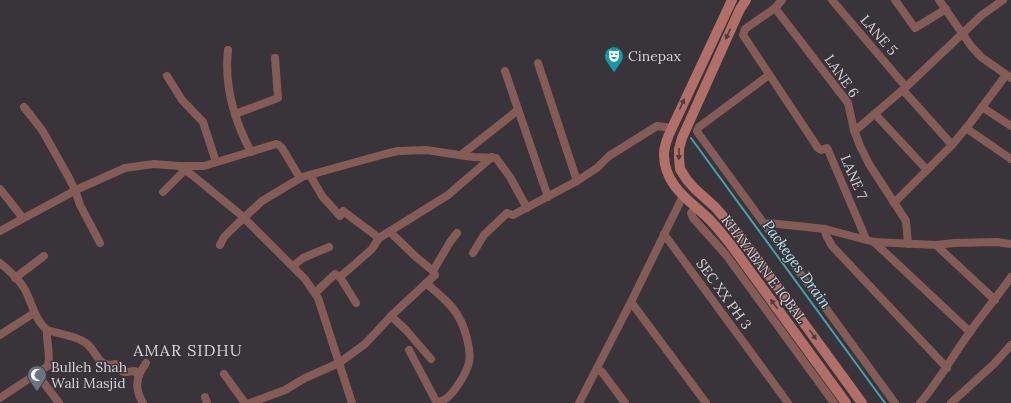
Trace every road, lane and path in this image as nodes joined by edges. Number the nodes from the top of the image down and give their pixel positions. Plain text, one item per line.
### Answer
1 (746, 0) edge
2 (782, 0) edge
3 (832, 0) edge
4 (895, 0) edge
5 (939, 0) edge
6 (1003, 0) edge
7 (731, 2) edge
8 (775, 8) junction
9 (740, 9) junction
10 (946, 9) junction
11 (962, 34) junction
12 (228, 50) dead end
13 (275, 58) dead end
14 (538, 63) dead end
15 (506, 71) dead end
16 (769, 75) junction
17 (167, 76) dead end
18 (1008, 77) edge
19 (904, 88) junction
20 (24, 107) dead end
21 (982, 107) junction
22 (518, 110) junction
23 (235, 114) junction
24 (875, 114) junction
25 (1011, 126) edge
26 (672, 128) junction
27 (966, 128) junction
28 (854, 130) junction
29 (952, 145) junction
30 (251, 152) junction
31 (461, 155) junction
32 (492, 157) junction
33 (1011, 159) edge
34 (216, 162) junction
35 (182, 168) junction
36 (927, 170) junction
37 (310, 175) junction
38 (300, 178) junction
39 (576, 181) junction
40 (0, 189) edge
41 (75, 190) junction
42 (163, 192) dead end
43 (683, 196) junction
44 (548, 197) junction
45 (894, 203) junction
46 (696, 207) junction
47 (527, 208) junction
48 (243, 217) junction
49 (23, 218) junction
50 (766, 226) junction
51 (826, 229) junction
52 (0, 231) edge
53 (390, 232) junction
54 (457, 233) dead end
55 (664, 234) junction
56 (379, 238) junction
57 (870, 241) junction
58 (100, 244) dead end
59 (908, 244) junction
60 (1011, 244) edge
61 (220, 245) dead end
62 (936, 245) junction
63 (329, 247) dead end
64 (473, 253) dead end
65 (44, 256) dead end
66 (0, 264) edge
67 (293, 266) junction
68 (433, 270) junction
69 (340, 277) junction
70 (1011, 277) edge
71 (15, 278) junction
72 (426, 283) junction
73 (315, 293) junction
74 (995, 300) junction
75 (631, 302) junction
76 (356, 303) dead end
77 (34, 313) junction
78 (391, 316) junction
79 (47, 330) junction
80 (970, 332) junction
81 (0, 335) edge
82 (1011, 345) edge
83 (409, 350) dead end
84 (431, 359) dead end
85 (146, 363) dead end
86 (339, 363) junction
87 (947, 368) junction
88 (597, 369) junction
89 (37, 374) junction
90 (224, 374) dead end
91 (138, 375) junction
92 (0, 398) edge
93 (59, 403) edge
94 (143, 403) edge
95 (245, 403) edge
96 (250, 403) edge
97 (352, 403) edge
98 (437, 403) edge
99 (579, 403) edge
100 (625, 403) edge
101 (706, 403) edge
102 (788, 403) edge
103 (834, 403) edge
104 (846, 403) edge
105 (862, 403) edge
106 (895, 403) edge
107 (920, 403) edge
108 (951, 403) edge

1 - 9 main road
2 - 8 street
3 - 19 street, LANE 5
4 - 10 street
5 - 10 street
6 - 11 street
7 - 9 main road
26 -> 7 main road, KHAYABAN E IQBAL
8 - 16 street
8 - 28 street, LANE 6
9 -> 105 main road
10 - 11 street
11 - 18 street
11 - 19 street
12 - 23 street
13 - 23 street
14 - 39 street
15 - 22 street
16 - 50 street
16 - 57 street, LANE 7
17 - 34 street
18 - 21 street
19 - 24 street
19 - 29 street, LANE 5
20 - 41 street
21 - 25 street
21 - 27 street
22 - 31 street
22 - 44 street
23 - 30 street
24 - 28 street
24 - 36 street
26 - 39 street
26 - 43 main road, KHAYABAN E IQBAL
27 - 29 street
27 - 33 street
28 - 45 street, LANE 6
29 - 36 street
30 - 34 street
30 - 38 street
31 - 32 street
31 - 37 street
32 - 47 street
32 - 53 street
34 - 35 street
35 - 41 street
35 - 42 street
35 - 48 street
36 - 45 street
37 - 38 street
37 - 56 street
38 - 48 street
39 - 44 street
40 - 49 street
41 - 49 street
41 - 58 street
43 - 46 main road, KHAYABAN E IQBAL
43 - 55 street
44 - 47 street
45 - 59 street, LANE 6
46 - 103 street
104 -> 46 main road, KHAYABAN E IQBAL
47 - 64 street
48 - 61 street
48 - 67 street
49 - 52 street
50 - 51 street
50 - 106 street
51 - 57 street
51 - 87 street
53 - 56 street
53 - 68 street
54 - 68 street
55 - 75 street
55 - 102 street, SEC XX PH 3
56 - 69 street
57 - 59 street
57 - 80 street
59 - 62 street
60 - 62 street
62 - 74 street
63 - 67 street
65 - 71 street
66 - 71 street
67 - 73 street
68 - 72 street
69 - 73 street
69 - 76 street
70 - 74 street
71 - 77 street
72 - 78 street
72 - 98 street
73 - 86 street
74 - 80 street
75 - 88 street
75 - 101 street
77 - 79 street
77 - 81 street
78 - 84 street
78 - 86 street
79 - 89 street
79 - 91 street
80 - 87 street
82 - 108 street
83 - 98 street
85 - 91 street
86 - 96 street
86 - 97 street
87 - 107 street
88 - 99 street
88 - 100 street
89 - 92 street
89 - 93 street
90 - 95 street
91 - 94 street

